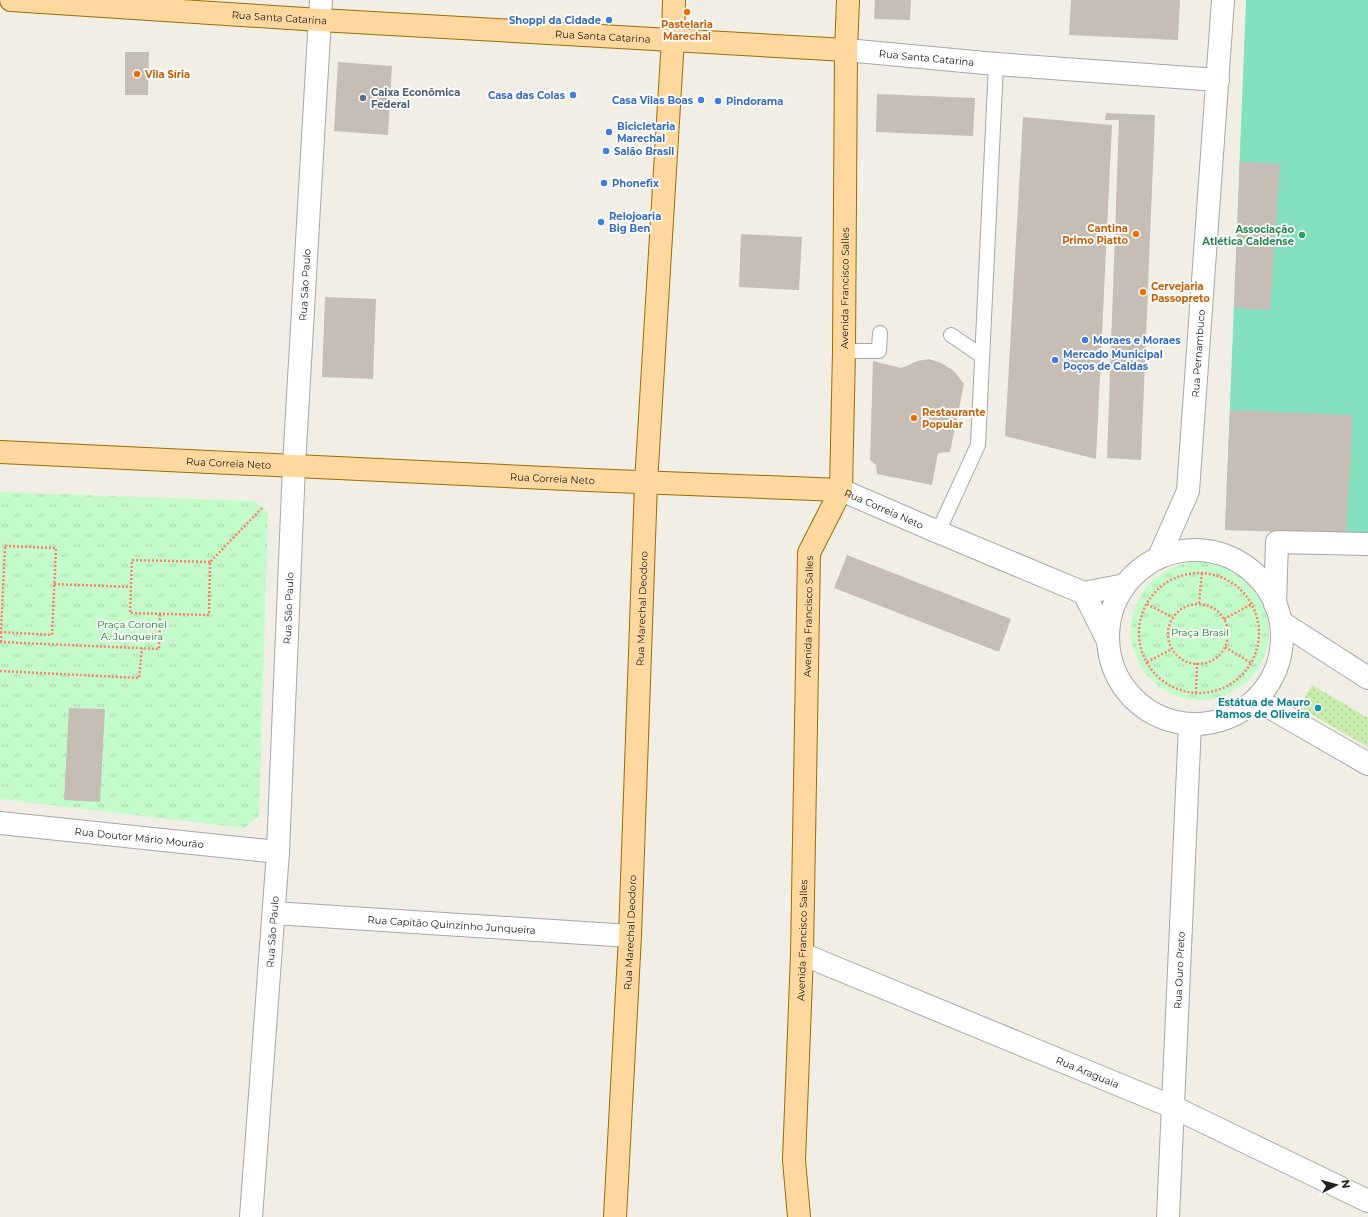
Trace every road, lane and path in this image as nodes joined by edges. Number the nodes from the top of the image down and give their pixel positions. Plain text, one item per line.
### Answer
1 (11, 0) edge
2 (674, 0) edge
3 (848, 0) edge
4 (1223, 0) edge
5 (320, 10) edge
6 (673, 39) junction
7 (846, 50) junction
8 (996, 64) junction
9 (1218, 80) junction
10 (880, 333) dead end
11 (951, 335) dead end
12 (844, 351) junction
13 (982, 356) junction
14 (0, 452) edge
15 (294, 465) junction
16 (646, 483) junction
17 (841, 490) junction
18 (263, 507) dead end
19 (938, 532) junction
20 (1368, 544) edge
21 (1159, 558) junction
22 (210, 562) junction
23 (1202, 572) junction
24 (54, 584) junction
25 (1125, 585) junction
26 (131, 587) junction
27 (1084, 593) junction
28 (1199, 603) junction
29 (1147, 604) junction
30 (1252, 604) junction
31 (1278, 613) junction
32 (160, 614) junction
33 (1172, 617) junction
34 (1224, 619) junction
35 (1, 632) junction
36 (1108, 641) junction
37 (0, 642) edge
38 (1225, 647) junction
39 (142, 648) junction
40 (1172, 649) junction
41 (1147, 662) junction
42 (1197, 663) junction
43 (1251, 663) junction
44 (0, 671) edge
45 (1368, 678) edge
46 (1196, 693) junction
47 (1257, 700) junction
48 (1190, 724) junction
49 (1368, 764) edge
50 (0, 823) edge
51 (278, 852) junction
52 (274, 913) junction
53 (630, 936) junction
54 (802, 954) junction
55 (1173, 1107) junction
56 (1368, 1201) edge
57 (251, 1217) edge
58 (616, 1217) edge
59 (799, 1217) edge
60 (1168, 1217) edge

1 - 5 main road, Rua Santa Catarina
2 - 6 main road, Rua Marechal Deodoro
3 - 7 main road, Avenida Francisco Salles
4 - 9 street, Rua Pernambuco
5 - 6 main road, Rua Santa Catarina
5 - 15 street, Rua São Paulo
6 - 7 main road, Rua Santa Catarina
6 - 16 main road, Rua Marechal Deodoro
7 - 8 street, Rua Santa Catarina
7 - 12 main road, Avenida Francisco Salles
8 - 9 street, Rua Santa Catarina
8 - 13 lane
9 - 21 street, Rua Pernambuco
10 - 12 lane
11 - 13 lane
12 - 17 main road, Avenida Francisco Salles
13 - 19 lane
14 - 15 main road, Rua Correia Neto
15 - 16 main road, Rua Correia Neto
15 - 51 street, Rua São Paulo
16 - 17 main road, Rua Correia Neto
16 - 53 main road, Rua Marechal Deodoro
17 - 19 street, Rua Correia Neto
17 - 54 main road, Avenida Francisco Salles
18 - 22 path
19 - 27 street, Rua Correia Neto
20 - 31 street
21 - 25 street
21 - 31 street
22 - 26 path
22 - 32 path
23 - 28 path
23 - 29 path
23 - 30 path
24 - 26 path
24 - 35 path
24 - 35 path
25 - 27 street
25 - 36 street
26 - 32 path
27 - 36 street
28 - 33 path
28 - 34 path
29 - 33 path
29 - 41 path
30 - 34 path
30 - 43 path
31 - 45 street
31 - 47 street
32 - 39 path
33 - 40 path
34 - 38 path
35 - 37 path
36 - 48 street
37 - 39 path
38 - 42 path
38 - 43 path
39 - 44 path
40 - 41 path
40 - 42 path
41 - 46 path
42 - 46 path
43 - 46 path
47 - 48 street
47 - 49 street
48 - 55 street, Rua Ouro Preto
50 - 51 street, Rua Doutor Mário Mourão
51 - 52 street, Rua São Paulo
52 - 53 street, Rua Capitão Quinzinho Junqueira
52 - 57 street, Rua São Paulo
53 - 58 main road, Rua Marechal Deodoro
54 - 55 street, Rua Araguaia
54 - 59 main road, Avenida Francisco Salles
55 - 56 street, Rua Araguaia
55 - 60 street, Rua Ouro Preto

